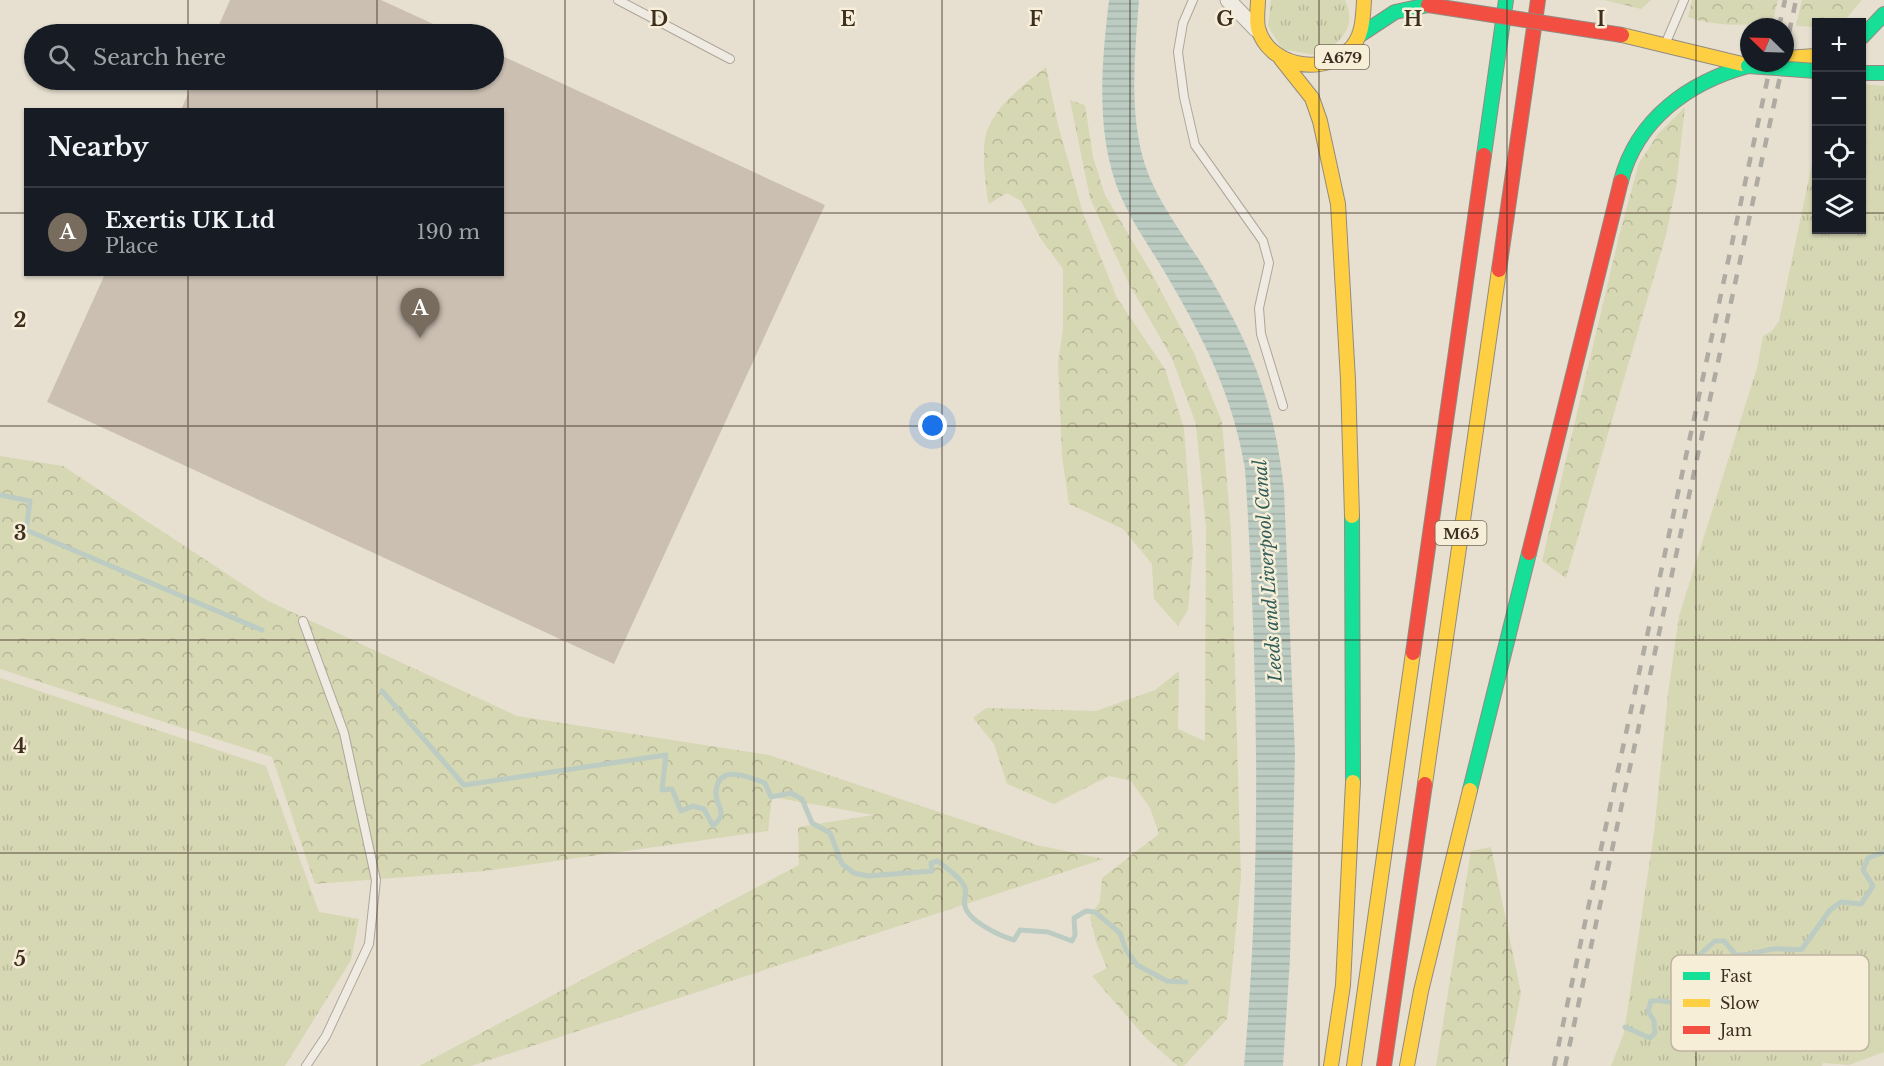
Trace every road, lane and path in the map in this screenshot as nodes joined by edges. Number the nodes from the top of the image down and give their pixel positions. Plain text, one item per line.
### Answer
1 (618, 0) edge
2 (1193, 0) edge
3 (1228, 0) edge
4 (1258, 0) edge
5 (1364, 0) edge
6 (1411, 0) edge
7 (1506, 0) edge
8 (1538, 0) edge
9 (1684, 0) edge
10 (1428, 4) junction
11 (1884, 14) edge
12 (1866, 33) edge
13 (1360, 35) junction
14 (1262, 36) junction
15 (1666, 42) junction
16 (1812, 56) edge
17 (1740, 57) edge
18 (1794, 57) edge
19 (730, 59) dead end
20 (1281, 59) junction
21 (1740, 63) edge
22 (1794, 67) edge
23 (1812, 70) edge
24 (1884, 73) edge
25 (1866, 74) edge
26 (1283, 406) dead end
27 (303, 621) dead end
28 (306, 1066) edge
29 (1331, 1066) edge
30 (1354, 1066) edge
31 (1384, 1066) edge
32 (1407, 1066) edge

1 - 19 lane
2 - 26 lane
3 - 14 street
4 - 14 highway
5 - 13 highway, A679
6 - 10 highway, A679
7 - 30 highway, M65
8 - 31 highway, M65
9 - 15 lane
10 - 13 highway, A679
10 - 15 highway, A679, bridge
11 - 12 highway
13 - 20 highway, A679
14 - 20 highway
15 - 17 highway, A679
16 - 18 highway
20 - 29 highway
21 - 32 highway
22 - 23 highway, A679, bridge
24 - 25 highway
27 - 28 lane

